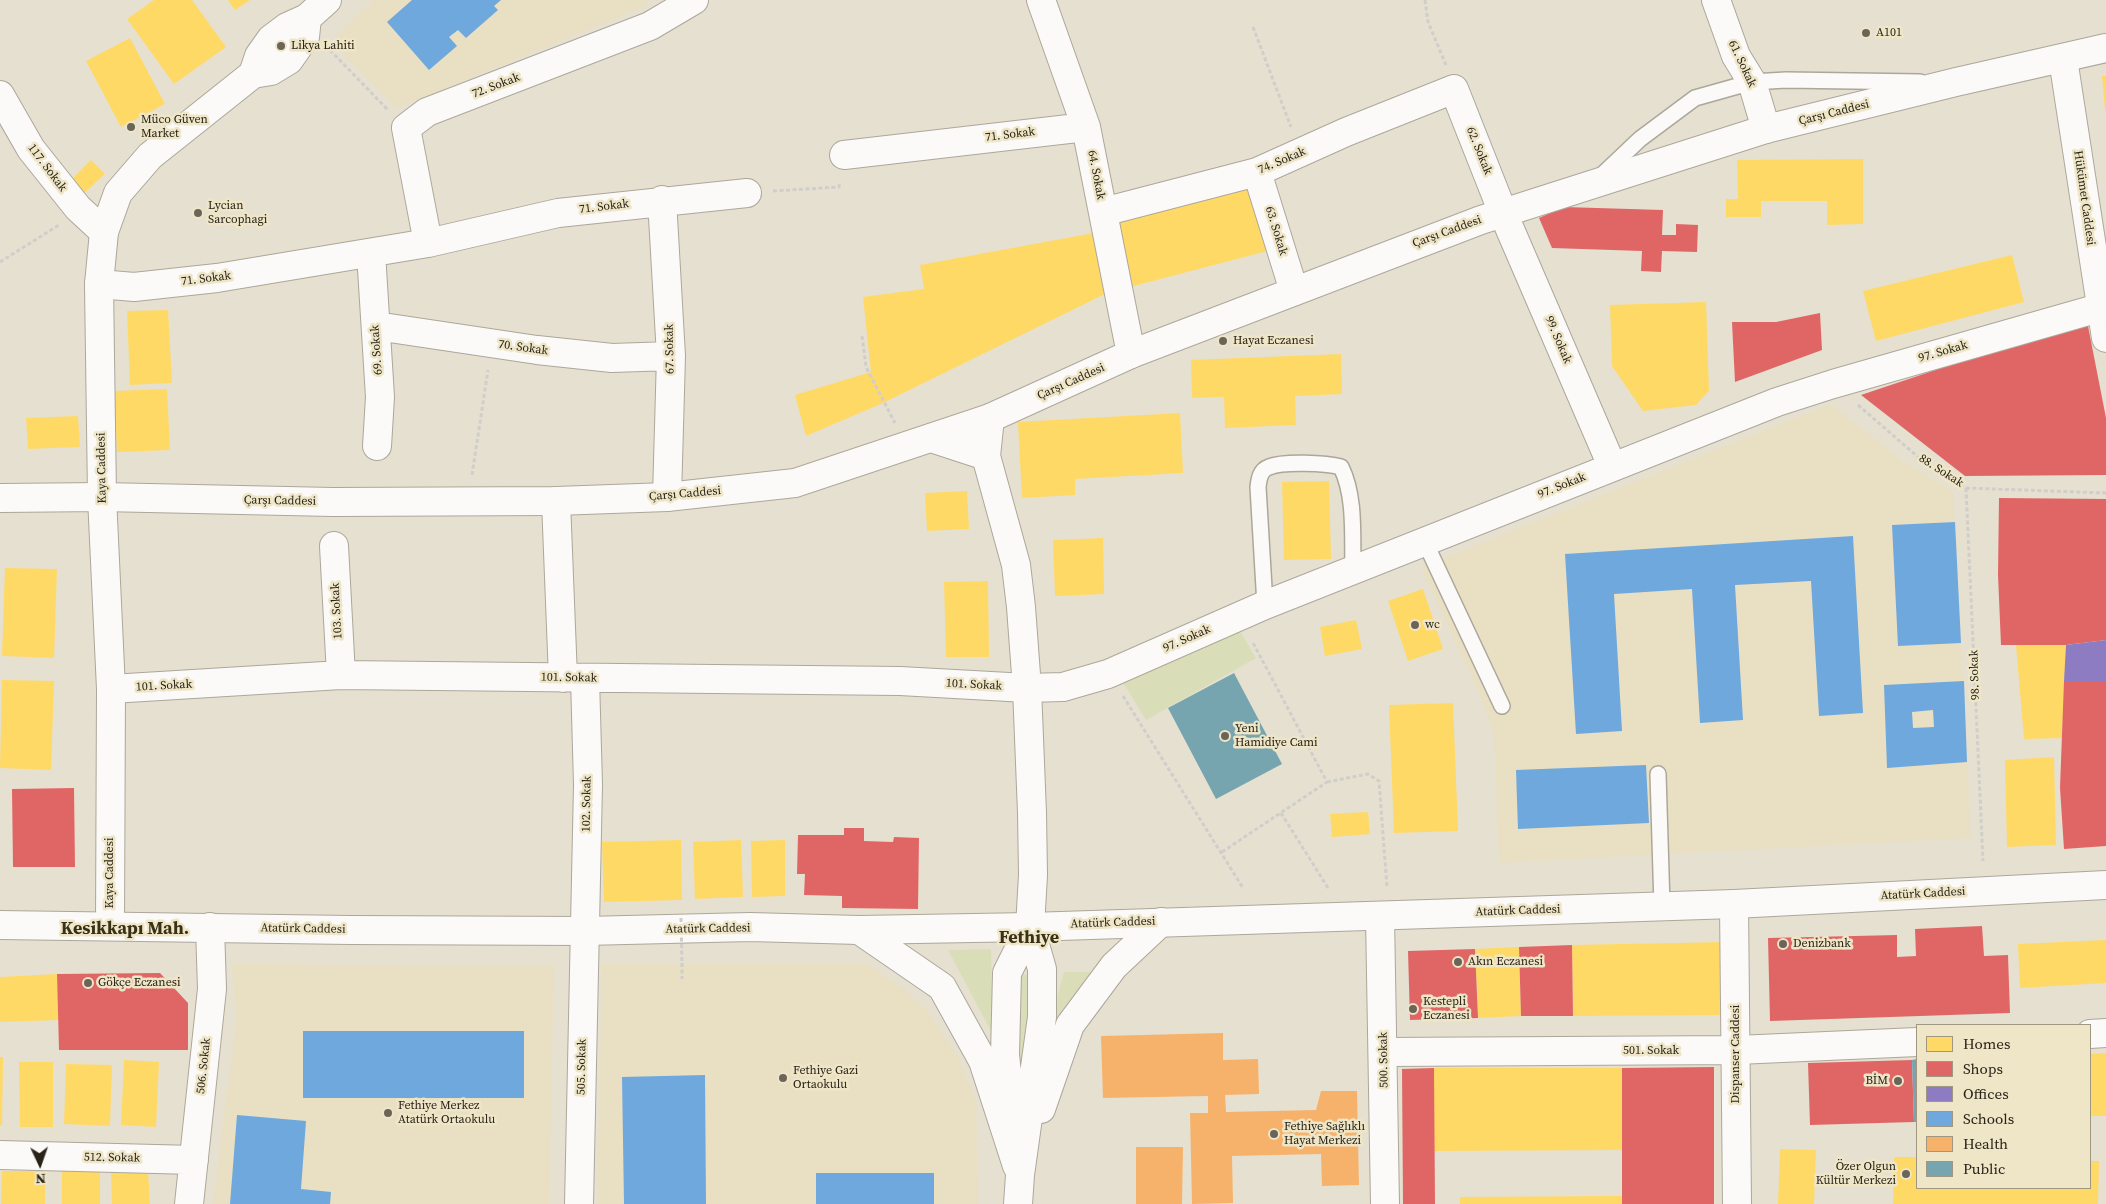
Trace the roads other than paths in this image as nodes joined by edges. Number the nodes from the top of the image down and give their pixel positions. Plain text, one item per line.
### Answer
1 (327, 0) edge
2 (694, 0) edge
3 (1041, 0) edge
4 (1716, 0) edge
5 (2106, 48) edge
6 (2063, 59) junction
7 (1752, 82) junction
8 (1956, 82) junction
9 (1454, 89) joint
10 (0, 95) edge
11 (1086, 127) junction
12 (1766, 129) junction
13 (844, 155) road end
14 (1258, 172) junction
15 (1592, 186) junction
16 (747, 193) road end
17 (662, 200) junction
18 (1103, 212) junction
19 (1503, 213) junction
20 (104, 232) junction
21 (428, 243) junction
22 (371, 253) junction
23 (100, 284) junction
24 (1294, 291) junction
25 (2103, 307) edge
26 (376, 326) junction
27 (2106, 338) edge
28 (1131, 354) junction
29 (671, 356) junction
30 (990, 418) junction
31 (930, 438) junction
32 (377, 446) dead end
33 (986, 456) junction
34 (1612, 466) junction
35 (102, 497) junction
36 (0, 498) edge
37 (667, 498) junction
38 (556, 501) junction
39 (1425, 542) junction
40 (334, 546) dead end
41 (1353, 571) junction
42 (1265, 605) junction
43 (341, 675) junction
44 (574, 678) junction
45 (1027, 688) junction
46 (111, 689) junction
47 (1502, 706) dead end
48 (1658, 774) dead end
49 (2106, 885) edge
50 (1734, 904) junction
51 (1662, 906) junction
52 (1380, 916) junction
53 (1161, 922) junction
54 (0, 925) edge
55 (110, 926) junction
56 (210, 927) junction
57 (1030, 927) junction
58 (859, 930) junction
59 (585, 931) junction
60 (2106, 1033) edge
61 (2091, 1034) edge
62 (1916, 1042) edge
63 (1737, 1050) junction
64 (1384, 1052) junction
65 (0, 1155) edge
66 (194, 1160) junction
67 (1020, 1174) junction
68 (189, 1204) edge
69 (579, 1204) edge
70 (1018, 1204) edge
71 (1385, 1204) edge
72 (1737, 1204) edge

1 - 20 street, Kaya Caddesi
2 - 21 street, 72. Sokak
3 - 11 street, 64. Sokak
4 - 7 street, 61. Sokak
5 - 6 street, Çarşı Caddesi
6 - 8 street, Çarşı Caddesi
6 - 25 street, Hükümet Caddesi
7 - 8 lane
7 - 12 street, 61. Sokak
7 - 15 lane
8 - 12 street, Çarşı Caddesi
9 - 14 street, 74. Sokak
9 - 19 street, 62. Sokak
10 - 20 street, 117. Sokak
11 - 13 street, 71. Sokak
11 - 18 street, 64. Sokak
12 - 15 street, Çarşı Caddesi
14 - 18 street, 74. Sokak
14 - 24 street, 63. Sokak
15 - 19 street, Çarşı Caddesi
16 - 17 street, 71. Sokak
17 - 21 street, 71. Sokak
17 - 29 street, 67. Sokak
18 - 28 street, 64. Sokak
19 - 24 street, Çarşı Caddesi
19 - 34 street, 99. Sokak
20 - 23 street, Kaya Caddesi
21 - 22 street, 71. Sokak
22 - 23 street, 71. Sokak
22 - 26 street, 69. Sokak
23 - 35 street, Kaya Caddesi
24 - 28 street, Çarşı Caddesi
25 - 27 street, Hükümet Caddesi
25 - 34 street, 97. Sokak
26 - 29 street, 70. Sokak
26 - 32 street, 69. Sokak
28 - 30 street, Çarşı Caddesi
29 - 37 street, 67. Sokak
30 - 31 street, Çarşı Caddesi
30 - 33 street
31 - 33 street
31 - 37 street, Çarşı Caddesi
33 - 45 street
34 - 39 street, 97. Sokak
35 - 36 street, Çarşı Caddesi
35 - 38 street, Çarşı Caddesi
35 - 46 street, Kaya Caddesi
37 - 38 street, Çarşı Caddesi
38 - 44 street, 102. Sokak
39 - 41 street, 97. Sokak
39 - 47 lane
40 - 43 street, 103. Sokak
41 - 42 street, 97. Sokak
41 - 42 lane
42 - 45 street, 97. Sokak
43 - 44 street, 101. Sokak
43 - 46 street, 101. Sokak
44 - 45 street, 101. Sokak
44 - 59 street, 102. Sokak
45 - 57 street
46 - 55 street, Kaya Caddesi
48 - 51 lane
49 - 50 street, Atatürk Caddesi
50 - 51 street, Atatürk Caddesi
50 - 63 street, Dispanser Caddesi
51 - 52 street, Atatürk Caddesi
52 - 53 street, Atatürk Caddesi
52 - 64 street, 500. Sokak
53 - 57 street, Atatürk Caddesi
53 - 67 street
54 - 55 street, Atatürk Caddesi
55 - 56 street, Atatürk Caddesi
56 - 59 street, Atatürk Caddesi
56 - 66 street, 506. Sokak
57 - 58 street, Atatürk Caddesi
57 - 67 street
57 - 67 street
58 - 59 street, Atatürk Caddesi
58 - 67 street
59 - 69 street, 505. Sokak
60 - 61 street
62 - 63 street, 501. Sokak
63 - 64 street, 501. Sokak
63 - 72 street, Dispanser Caddesi
64 - 71 street, 500. Sokak
65 - 66 street, 512. Sokak
66 - 68 street, 506. Sokak
67 - 70 street

